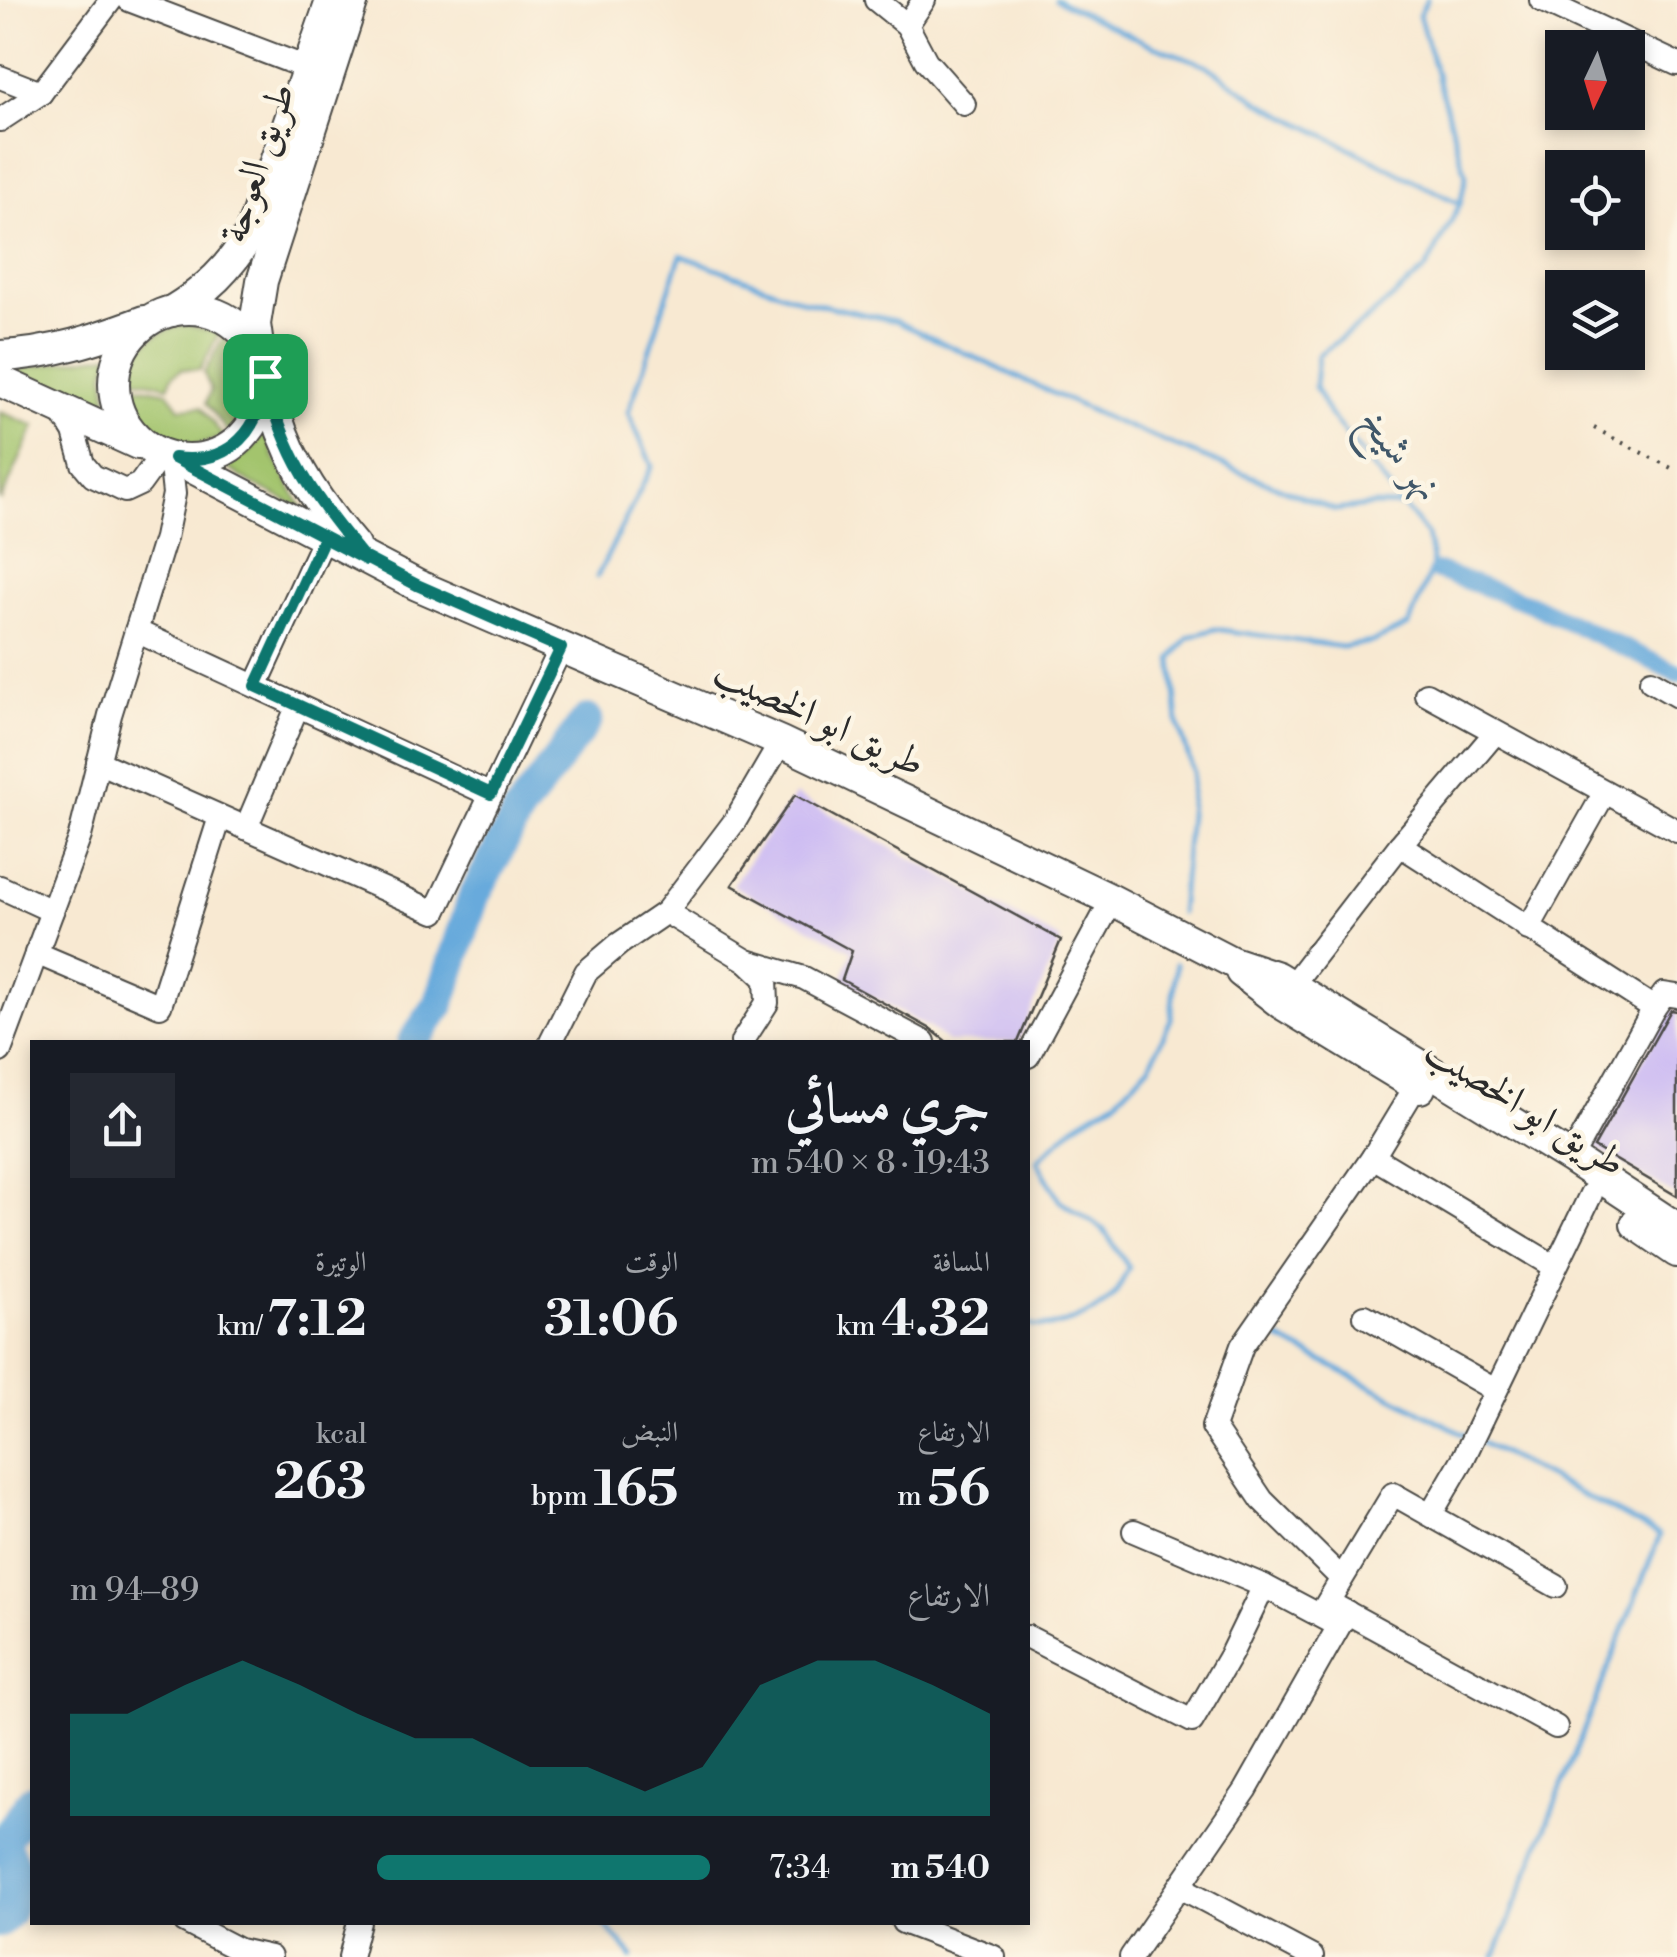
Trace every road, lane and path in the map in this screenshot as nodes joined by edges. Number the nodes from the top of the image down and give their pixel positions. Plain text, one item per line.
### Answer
1 (111, 0) edge
2 (129, 0) edge
3 (332, 0) edge
4 (353, 0) edge
5 (876, 0) edge
6 (924, 0) edge
7 (1540, 0) edge
8 (907, 25) junction
9 (1677, 64) edge
10 (308, 68) junction
11 (0, 76) edge
12 (41, 92) junction
13 (964, 104) dead end
14 (0, 120) edge
15 (162, 315) junction
16 (0, 356) edge
17 (262, 364) junction
18 (0, 382) edge
19 (59, 408) junction
20 (1594, 428) dead end
21 (165, 456) junction
22 (1677, 471) edge
23 (324, 538) junction
24 (366, 560) junction
25 (136, 630) junction
26 (561, 648) junction
27 (1651, 681) dead end
28 (256, 686) junction
29 (1426, 694) dead end
30 (1677, 696) edge
31 (298, 705) junction
32 (1496, 733) junction
33 (780, 742) junction
34 (98, 762) junction
35 (1605, 792) junction
36 (491, 794) junction
37 (220, 817) junction
38 (246, 828) junction
39 (1676, 828) edge
40 (1400, 845) junction
41 (0, 887) edge
42 (1112, 900) junction
43 (52, 911) junction
44 (666, 912) junction
45 (1528, 929) junction
46 (36, 953) junction
47 (747, 961) junction
48 (1232, 962) junction
49 (1292, 985) junction
50 (1677, 996) edge
51 (1654, 1008) junction
52 (552, 1040) edge
53 (743, 1040) edge
54 (920, 1040) edge
55 (0, 1050) edge
56 (1030, 1052) edge
57 (1416, 1086) junction
58 (1373, 1156) junction
59 (1570, 1158) junction
60 (1591, 1194) junction
61 (1677, 1228) edge
62 (1677, 1252) edge
63 (1554, 1266) junction
64 (1364, 1316) dead end
65 (1495, 1390) junction
66 (1431, 1514) junction
67 (1134, 1531) dead end
68 (1341, 1578) junction
69 (1264, 1586) junction
70 (1556, 1586) dead end
71 (1334, 1614) junction
72 (1030, 1638) edge
73 (1556, 1727) dead end
74 (1180, 1886) junction
75 (190, 1925) edge
76 (358, 1925) edge
77 (911, 1925) edge
78 (270, 1957) edge
79 (350, 1957) edge
80 (994, 1957) edge
81 (1131, 1957) edge
82 (1312, 1957) edge

1 - 12 street
2 - 10 street
3 - 10 main road, طريق العوجة
4 - 17 main road, طريق العوجة
5 - 8 street
6 - 8 street
7 - 9 street
8 - 13 street
10 - 15 main road, طريق العوجة
11 - 12 street
12 - 14 street
15 - 16 main road
15 - 17 main road
15 - 21 main road
17 - 21 main road
17 - 24 main road, طريق ابو الخصيب
18 - 19 main road, طريق ابو الخصيب
19 - 21 main road, طريق ابو الخصيب
19 - 21 street
20 - 22 path
21 - 23 main road, طريق ابو الخصيب
21 - 25 street
23 - 24 main road, طريق ابو الخصيب
23 - 28 street
24 - 26 main road, طريق ابو الخصيب
25 - 28 street
25 - 34 street
26 - 33 main road, طريق ابو الخصيب
26 - 36 street
27 - 30 street
28 - 31 street
29 - 32 street
31 - 36 street
31 - 38 street
32 - 35 street
32 - 40 street
33 - 42 main road, طريق ابو الخصيب
33 - 44 street
34 - 37 street
34 - 43 street
35 - 39 street
35 - 45 street
36 - 38 street
37 - 38 street
37 - 46 street
40 - 45 street
40 - 49 street
41 - 43 street
42 - 48 main road, طريق ابو الخصيب
42 - 56 street
43 - 46 street
44 - 47 street
44 - 52 street
45 - 51 street
46 - 55 street
47 - 53 street
47 - 54 street
48 - 49 main road, طريق ابو الخصيب
48 - 57 main road, طريق ابو الخصيب
49 - 59 main road, طريق ابو الخصيب
50 - 51 street
51 - 59 street
57 - 58 street
57 - 60 main road, طريق ابو الخصيب
58 - 63 street
58 - 68 street
59 - 61 main road, طريق ابو الخصيب
60 - 62 main road, طريق ابو الخصيب
60 - 63 street
63 - 65 street
64 - 65 street
65 - 66 street
66 - 68 street
66 - 70 street
67 - 69 street
68 - 71 street
69 - 71 street
69 - 72 street
71 - 73 street
71 - 74 street
74 - 81 street
74 - 82 street
75 - 78 street
76 - 79 street
77 - 80 street

